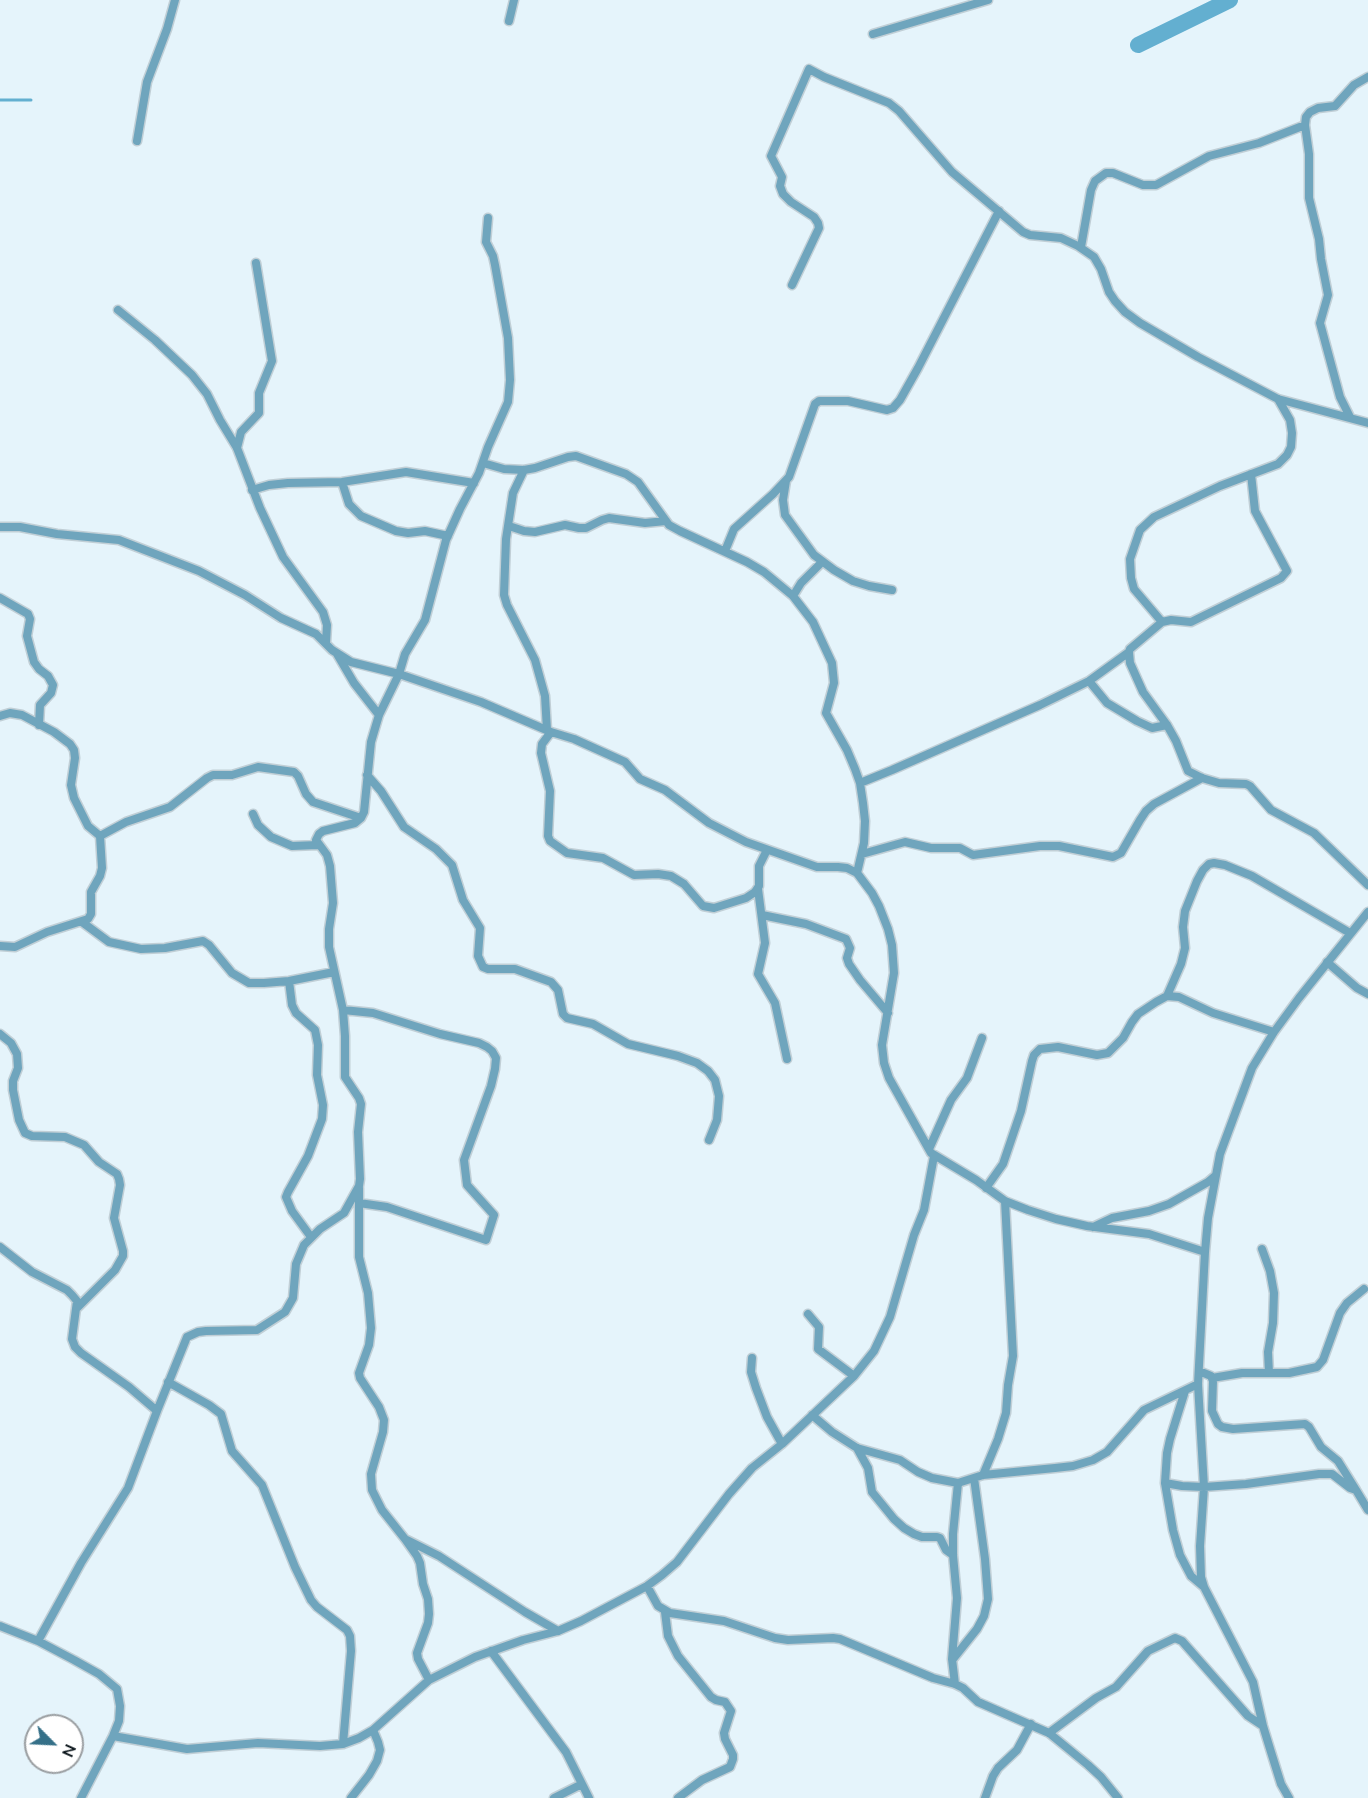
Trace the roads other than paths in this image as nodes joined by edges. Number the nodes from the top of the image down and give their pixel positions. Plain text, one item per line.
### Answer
1 (175, 0) edge
2 (514, 0) edge
3 (988, 0) edge
4 (509, 21) dead end
5 (873, 34) dead end
6 (1368, 77) edge
7 (1305, 125) junction
8 (137, 141) dead end
9 (999, 211) junction
10 (488, 218) dead end
11 (1081, 247) junction
12 (256, 263) dead end
13 (792, 285) dead end
14 (118, 310) dead end
15 (1278, 399) junction
16 (1350, 417) junction
17 (1368, 423) edge
18 (237, 448) junction
19 (483, 463) junction
20 (524, 470) junction
21 (1251, 474) junction
22 (786, 481) junction
23 (342, 482) junction
24 (474, 483) junction
25 (252, 490) junction
26 (666, 521) junction
27 (509, 526) junction
28 (0, 527) edge
29 (448, 536) junction
30 (724, 551) junction
31 (822, 562) junction
32 (892, 590) dead end
33 (793, 596) junction
34 (0, 598) edge
35 (1162, 622) junction
36 (326, 643) junction
37 (1129, 652) junction
38 (337, 654) junction
39 (399, 674) junction
40 (1089, 681) junction
41 (379, 715) junction
42 (0, 716) edge
43 (39, 725) junction
44 (1167, 725) junction
45 (549, 731) junction
46 (367, 775) junction
47 (1202, 778) junction
48 (860, 783) junction
49 (253, 814) dead end
50 (361, 818) junction
51 (100, 836) junction
52 (318, 845) junction
53 (767, 850) junction
54 (862, 854) junction
55 (857, 873) junction
56 (1368, 885) edge
57 (758, 889) junction
58 (1368, 912) edge
59 (762, 915) junction
60 (82, 922) junction
61 (1350, 933) junction
62 (0, 946) edge
63 (1327, 962) junction
64 (334, 972) junction
65 (289, 981) junction
66 (1368, 994) edge
67 (1167, 996) junction
68 (343, 1011) junction
69 (888, 1012) junction
70 (1274, 1032) junction
71 (0, 1034) edge
72 (982, 1038) dead end
73 (787, 1059) dead end
74 (709, 1140) dead end
75 (932, 1152) junction
76 (1215, 1176) junction
77 (358, 1186) junction
78 (986, 1188) junction
79 (1005, 1201) junction
80 (359, 1203) junction
81 (1093, 1227) junction
82 (311, 1237) junction
83 (0, 1247) edge
84 (1262, 1249) dead end
85 (1204, 1252) junction
86 (1364, 1289) dead end
87 (77, 1308) junction
88 (808, 1314) dead end
89 (752, 1358) dead end
90 (1199, 1371) junction
91 (1269, 1373) junction
92 (854, 1376) junction
93 (1212, 1378) junction
94 (168, 1382) junction
95 (1198, 1384) junction
96 (1185, 1391) junction
97 (157, 1411) junction
98 (812, 1415) junction
99 (782, 1444) junction
100 (857, 1448) junction
101 (983, 1475) junction
102 (974, 1478) junction
103 (958, 1483) junction
104 (1165, 1483) junction
105 (1204, 1487) junction
106 (1356, 1490) junction
107 (1368, 1510) edge
108 (405, 1539) junction
109 (952, 1555) junction
110 (647, 1586) junction
111 (1204, 1587) junction
112 (665, 1612) junction
113 (0, 1626) edge
114 (558, 1631) junction
115 (38, 1641) junction
116 (491, 1651) junction
117 (952, 1659) junction
118 (429, 1680) junction
119 (955, 1684) junction
120 (1031, 1724) junction
121 (1263, 1726) junction
122 (374, 1730) junction
123 (1049, 1733) junction
124 (113, 1736) junction
125 (343, 1744) junction
126 (582, 1784) junction
127 (81, 1798) edge
128 (351, 1798) edge
129 (554, 1798) edge
130 (589, 1798) edge
131 (678, 1798) edge
132 (985, 1798) edge
133 (1118, 1798) edge
134 (1289, 1798) edge

1 - 8 street
2 - 4 street
3 - 5 street
6 - 7 street
7 - 11 street
7 - 16 street
9 - 11 street
9 - 13 street
9 - 22 street
10 - 19 street
11 - 15 street
12 - 18 street
14 - 18 street
15 - 16 street
15 - 21 street
16 - 17 street
18 - 25 street
19 - 20 street
19 - 24 street
20 - 26 street
20 - 27 street
21 - 35 street
21 - 35 street
22 - 30 street
22 - 31 street
23 - 24 street
23 - 25 street
23 - 29 street
24 - 29 street
25 - 36 street
26 - 27 street
26 - 30 street
27 - 45 street
28 - 36 street
29 - 39 street
30 - 33 street
31 - 32 street
31 - 33 street
33 - 48 street
34 - 43 street
35 - 37 street
36 - 38 street
37 - 40 street
37 - 44 street
38 - 39 street
38 - 41 street
39 - 41 street
39 - 45 street
40 - 44 street
40 - 48 street
41 - 46 street
42 - 43 street
43 - 51 street
44 - 47 street
45 - 53 street
45 - 57 street
46 - 50 street
46 - 74 street
47 - 54 street
47 - 56 street
48 - 54 street
49 - 52 street
50 - 51 street
50 - 52 street
51 - 60 street
52 - 64 street
53 - 55 street
53 - 57 street
54 - 55 street
55 - 69 street
57 - 59 street
58 - 61 street
59 - 69 street
59 - 73 street
60 - 62 street
60 - 65 street
61 - 63 street
61 - 67 street
63 - 66 street
63 - 70 street
64 - 65 street
64 - 68 street
65 - 82 street
67 - 70 street
67 - 78 street
68 - 77 street
68 - 80 street
69 - 75 street
70 - 76 street
71 - 87 street
72 - 75 street
75 - 78 street
75 - 92 street
76 - 81 street
76 - 85 street
77 - 80 street
77 - 82 street
78 - 79 street
79 - 81 street
79 - 101 street
80 - 108 street
81 - 85 street
82 - 94 street
83 - 87 street
84 - 91 street
85 - 90 street
86 - 91 street
87 - 97 street
88 - 92 street
89 - 99 street
90 - 93 street
90 - 95 street
91 - 93 street
92 - 98 street
93 - 106 street
94 - 97 street
94 - 125 street
95 - 96 street
95 - 105 street
96 - 101 street
96 - 104 street
97 - 115 street
98 - 99 street
98 - 100 street
99 - 110 street
100 - 103 street
100 - 109 street
101 - 102 street
102 - 103 street
102 - 117 street
103 - 109 street
104 - 105 street
104 - 111 street
105 - 106 street
105 - 111 street
106 - 107 street
108 - 114 street
108 - 118 street
109 - 117 street
110 - 112 street
110 - 114 street
111 - 121 street
112 - 119 street
112 - 131 street
113 - 115 street
114 - 116 street
115 - 124 street
116 - 118 street
116 - 126 street
117 - 119 street
118 - 122 street
119 - 120 street
120 - 123 street
120 - 132 street
121 - 123 street
121 - 134 street
122 - 125 street
122 - 128 street
123 - 133 street
124 - 125 street
124 - 127 street
126 - 129 street
126 - 130 street

